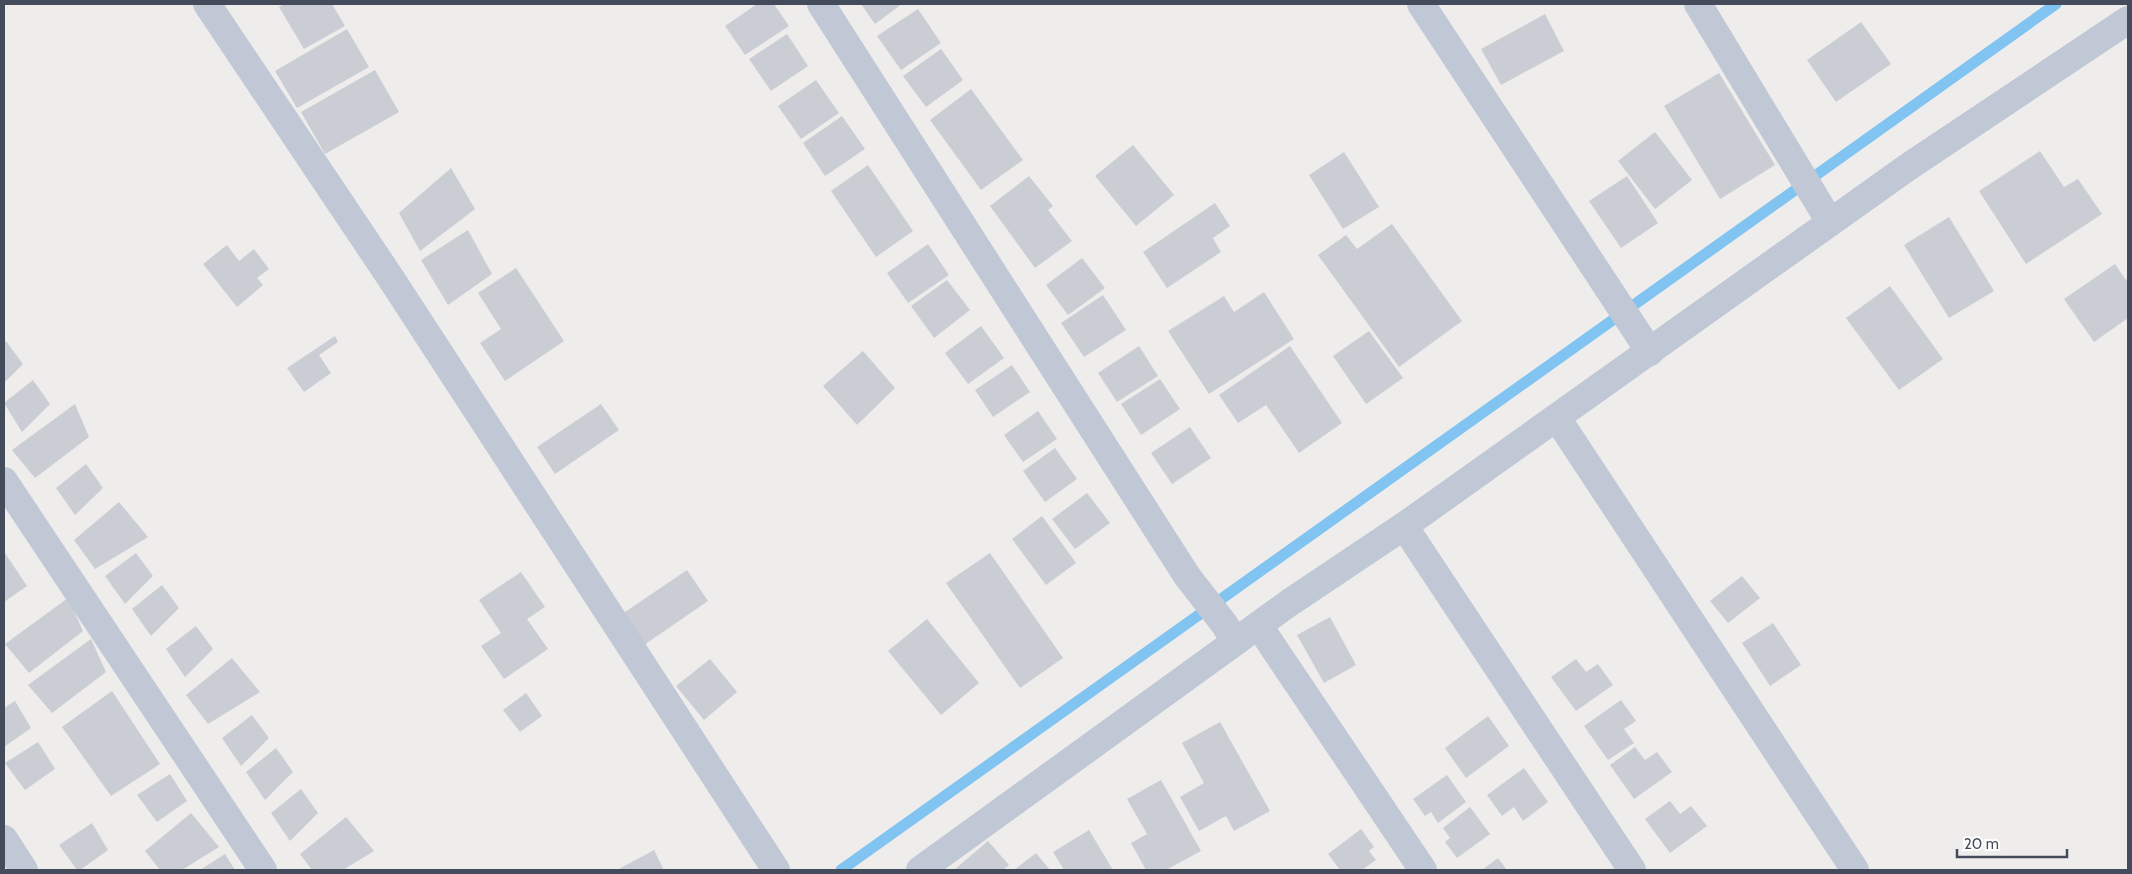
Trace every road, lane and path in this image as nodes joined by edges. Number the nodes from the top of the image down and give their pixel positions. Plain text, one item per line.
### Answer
1 (207, 4) edge
2 (821, 4) edge
3 (1421, 4) edge
4 (1698, 4) edge
5 (2128, 20) edge
6 (1825, 212) junction
7 (1643, 342) junction
8 (1557, 418) junction
9 (4, 481) edge
10 (1404, 526) junction
11 (1259, 626) junction
12 (1230, 634) junction
13 (4, 839) edge
14 (773, 866) edge
15 (24, 870) edge
16 (263, 870) edge
17 (920, 870) edge
18 (1423, 870) edge
19 (1632, 870) edge
20 (1855, 870) edge

1 - 14 street
2 - 12 street
3 - 7 street
4 - 6 street
5 - 6 street
6 - 7 street
7 - 8 street
8 - 10 street
8 - 20 street
9 - 16 street
10 - 11 street
10 - 19 street
11 - 12 street
11 - 18 street
12 - 17 street
13 - 15 street

